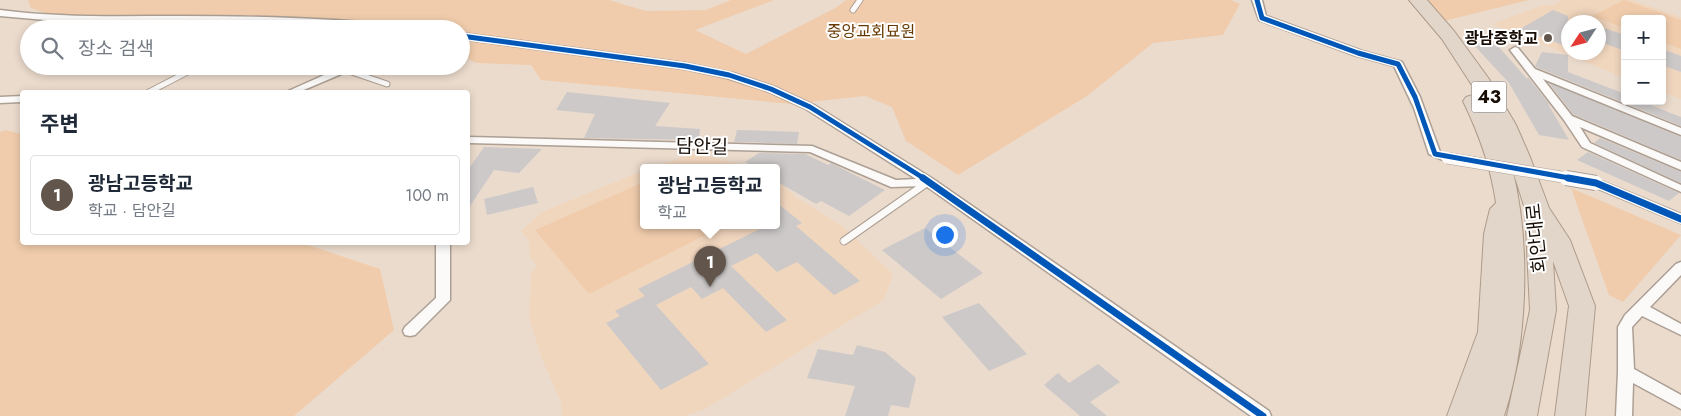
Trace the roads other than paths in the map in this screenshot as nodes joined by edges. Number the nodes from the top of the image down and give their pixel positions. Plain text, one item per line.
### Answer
1 (860, 0) edge
2 (1257, 0) edge
3 (1402, 0) edge
4 (1418, 0) edge
5 (853, 10) dead end
6 (0, 13) edge
7 (284, 20) edge
8 (470, 37) edge
9 (1515, 50) dead end
10 (1533, 72) junction
11 (181, 75) edge
12 (324, 75) edge
13 (359, 75) edge
14 (387, 84) dead end
15 (152, 90) edge
16 (295, 90) edge
17 (20, 99) edge
18 (0, 100) edge
19 (1568, 118) junction
20 (1681, 132) edge
21 (470, 140) edge
22 (1681, 166) edge
23 (929, 182) junction
24 (1680, 188) edge
25 (1506, 190) junction
26 (1537, 209) junction
27 (1681, 218) edge
28 (844, 241) dead end
29 (443, 245) edge
30 (1681, 267) edge
31 (1641, 309) junction
32 (1681, 330) edge
33 (410, 331) dead end
34 (1626, 372) junction
35 (1681, 403) edge
36 (1262, 416) edge
37 (1462, 416) edge
38 (1489, 416) edge
39 (1522, 416) edge
40 (1570, 416) edge
41 (1624, 416) edge

1 - 5 lane
2 - 27 street, bridge
3 - 25 highway, 회안대로 / 43
4 - 26 highway, 회안대로 / 43
6 - 7 street
8 - 23 street
9 - 10 street
10 - 19 street
10 - 20 street
11 - 15 lane
12 - 16 street
13 - 14 lane
17 - 18 street
19 - 22 street
19 - 24 street
21 - 23 street, 담안길
23 - 28 lane
23 - 36 street
25 - 37 highway
25 - 38 highway, 회안대로 / 43
26 - 39 highway, 회안대로 / 43
26 - 40 highway
29 - 33 street
30 - 31 street
31 - 32 street
31 - 34 street
34 - 35 street
34 - 41 street

